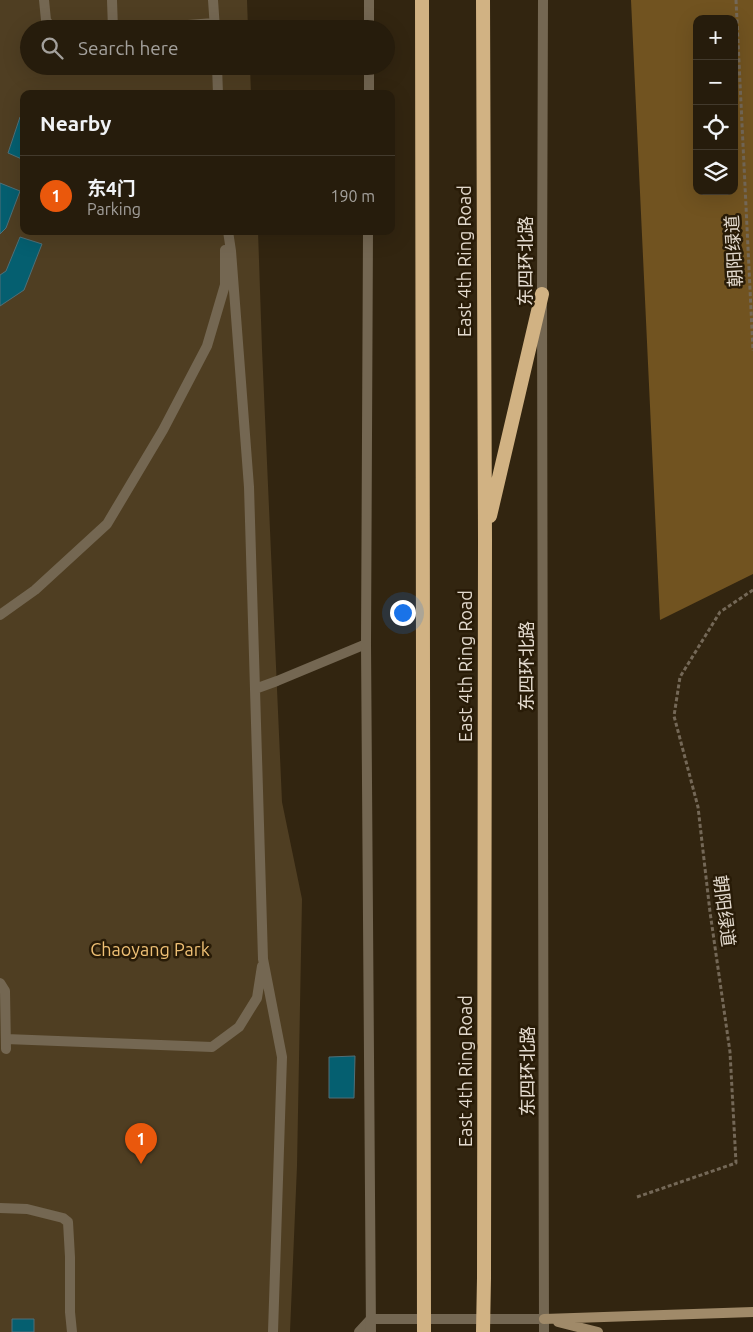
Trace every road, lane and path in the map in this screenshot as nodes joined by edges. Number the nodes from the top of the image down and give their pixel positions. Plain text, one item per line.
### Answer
1 (44, 0) edge
2 (112, 0) edge
3 (213, 0) edge
4 (369, 0) edge
5 (422, 0) edge
6 (484, 0) edge
7 (543, 0) edge
8 (736, 0) edge
9 (46, 20) edge
10 (113, 20) edge
11 (214, 20) edge
12 (369, 20) edge
13 (217, 75) edge
14 (369, 75) edge
15 (218, 90) edge
16 (369, 90) edge
17 (226, 235) edge
18 (227, 235) edge
19 (368, 235) edge
20 (542, 294) junction
21 (753, 351) edge
22 (485, 539) junction
23 (753, 590) edge
24 (0, 615) edge
25 (366, 644) junction
26 (255, 689) junction
27 (263, 959) junction
28 (0, 983) edge
29 (637, 1197) dead end
30 (0, 1208) edge
31 (753, 1312) edge
32 (371, 1319) junction
33 (544, 1319) junction
34 (72, 1332) edge
35 (274, 1332) edge
36 (359, 1332) edge
37 (371, 1332) edge
38 (424, 1332) edge
39 (483, 1332) edge
40 (544, 1332) edge
41 (598, 1332) edge

1 - 9 street
2 - 10 street
3 - 11 street
4 - 12 street
5 - 38 highway
6 - 22 highway, East 4th Ring Road
7 - 20 street, 东四环北路
8 - 21 path, 朝阳绿道
13 - 15 street
14 - 16 street
17 - 24 street
18 - 26 street
19 - 25 street
20 - 22 highway
20 - 33 street, 东四环北路
22 - 39 highway, East 4th Ring Road
23 - 29 path, 朝阳绿道
25 - 26 street
25 - 32 street
26 - 27 street
27 - 28 street
27 - 35 street
30 - 34 street
31 - 33 main road
32 - 33 street
32 - 36 street
32 - 37 street
33 - 40 street, 东四环北路
33 - 41 main road

